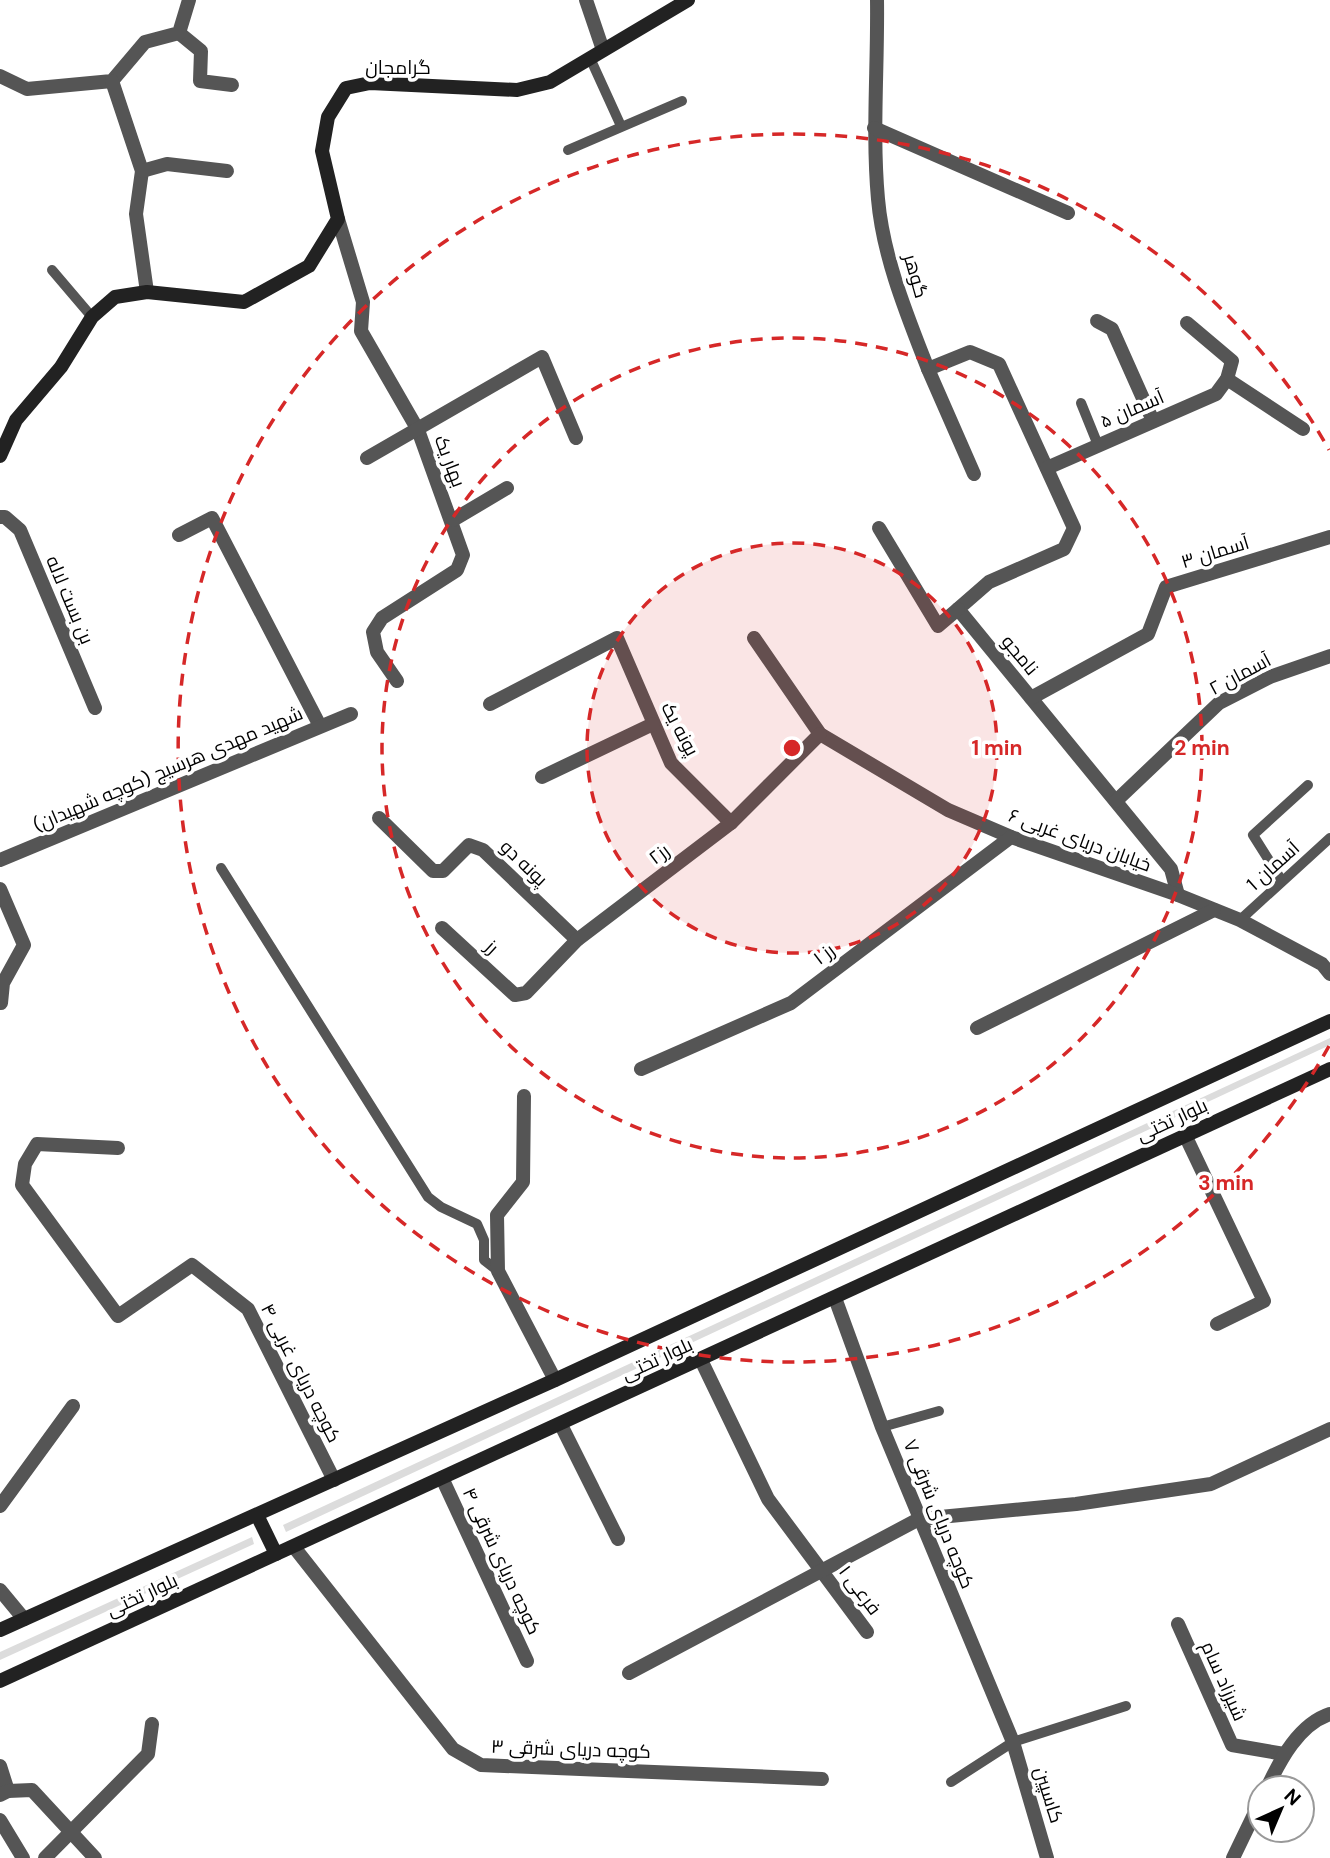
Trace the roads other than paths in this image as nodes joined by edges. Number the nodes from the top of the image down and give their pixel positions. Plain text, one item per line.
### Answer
1 (189, 0) edge
2 (586, 0) edge
3 (688, 0) edge
4 (877, 0) edge
5 (179, 33) junction
6 (596, 54) junction
7 (0, 76) edge
8 (112, 81) junction
9 (232, 85) dead end
10 (682, 101) dead end
11 (621, 126) junction
12 (874, 128) junction
13 (568, 150) dead end
14 (142, 171) junction
15 (227, 171) dead end
16 (1068, 213) dead end
17 (338, 219) junction
18 (52, 270) dead end
19 (146, 292) junction
20 (92, 317) junction
21 (1097, 321) dead end
22 (1187, 323) dead end
23 (928, 369) junction
24 (1227, 379) junction
25 (1081, 402) dead end
26 (1153, 421) junction
27 (1303, 429) dead end
28 (418, 430) junction
29 (576, 438) dead end
30 (1098, 444) junction
31 (0, 456) edge
32 (367, 458) dead end
33 (1047, 468) junction
34 (975, 474) dead end
35 (507, 488) dead end
36 (0, 517) edge
37 (453, 520) junction
38 (879, 528) dead end
39 (180, 535) dead end
40 (1330, 537) edge
41 (958, 610) junction
42 (754, 638) dead end
43 (1330, 656) edge
44 (397, 681) dead end
45 (1031, 698) junction
46 (490, 704) dead end
47 (95, 708) dead end
48 (351, 713) dead end
49 (653, 724) junction
50 (320, 726) junction
51 (820, 734) junction
52 (542, 777) dead end
53 (1308, 785) dead end
54 (1116, 801) junction
55 (379, 818) dead end
56 (731, 823) junction
57 (1011, 837) junction
58 (1330, 838) edge
59 (0, 860) edge
60 (221, 868) dead end
61 (1282, 881) junction
62 (0, 889) edge
63 (1178, 895) junction
64 (1214, 909) junction
65 (1240, 920) junction
66 (442, 928) dead end
67 (577, 940) junction
68 (1330, 974) edge
69 (514, 995) joint
70 (1, 1003) edge
71 (1330, 1021) edge
72 (977, 1028) dead end
73 (641, 1069) dead end
74 (1330, 1069) edge
75 (524, 1096) dead end
76 (1185, 1135) junction
77 (118, 1148) dead end
78 (498, 1271) junction
79 (835, 1298) junction
80 (1217, 1324) dead end
81 (701, 1360) junction
82 (555, 1380) junction
83 (74, 1406) dead end
84 (939, 1411) dead end
85 (561, 1425) junction
86 (882, 1427) junction
87 (1330, 1429) edge
88 (442, 1478) junction
89 (334, 1480) junction
90 (0, 1506) edge
91 (257, 1515) junction
92 (919, 1519) junction
93 (618, 1539) dead end
94 (294, 1547) junction
95 (276, 1555) junction
96 (821, 1571) junction
97 (0, 1590) edge
98 (24, 1619) junction
99 (1178, 1624) dead end
100 (0, 1630) edge
101 (867, 1632) dead end
102 (527, 1661) dead end
103 (629, 1673) dead end
104 (0, 1681) edge
105 (1126, 1706) dead end
106 (1330, 1714) edge
107 (152, 1724) dead end
108 (1013, 1742) junction
109 (1283, 1754) junction
110 (0, 1766) edge
111 (1274, 1774) edge
112 (822, 1779) dead end
113 (951, 1782) dead end
114 (4, 1793) edge
115 (0, 1820) edge
116 (72, 1831) junction
117 (1246, 1831) edge
118 (23, 1858) edge
119 (44, 1858) edge
120 (95, 1858) edge
121 (1047, 1858) edge
122 (1233, 1858) edge

1 - 5 street
2 - 6 street
3 - 6 main road, گرامجان
4 - 12 street, گوهر
5 - 8 street
5 - 9 street
6 - 11 lane
6 - 17 main road, گرامجان
7 - 8 street
8 - 14 street
10 - 11 lane
11 - 13 lane
12 - 16 street
12 - 23 street, گوهر
14 - 15 street
14 - 19 street
17 - 19 main road
17 - 28 street, بهار یک
18 - 20 lane
19 - 20 main road
20 - 31 main road
21 - 26 street
22 - 24 street
23 - 33 street
23 - 34 street, گوهر
24 - 26 street, آسمان ۵
24 - 27 street
25 - 30 lane
26 - 30 street, آسمان ۵
28 - 29 street
28 - 32 street
28 - 37 street, بهار یک
30 - 33 street, آسمان ۵
33 - 41 street
35 - 37 street
36 - 47 street, بن بست لاله
37 - 44 street, بهار یک
38 - 41 street
39 - 50 street
40 - 45 street, آسمان ۳
41 - 45 street, نامجو
42 - 51 street
43 - 54 street, آسمان ۲
45 - 54 street, نامجو
46 - 49 street, پونه یک
48 - 50 street, شهید مهدی هرسیج (کوچه شهیدان)
49 - 52 street
49 - 56 street, پونه یک
50 - 59 street, شهید مهدی هرسیج (کوچه شهیدان)
51 - 56 street, رز۲
51 - 57 street, خیابان دریای غربی ۶
53 - 61 lane
54 - 63 street, نامجو
55 - 67 street, پونه دو
56 - 67 street, رز۲
57 - 63 street, خیابان دریای غربی ۶
57 - 73 street, رز ۱
58 - 61 lane, آسمان 1
60 - 78 lane
61 - 65 lane, آسمان 1
62 - 70 street
63 - 64 street, خیابان دریای غربی ۶
64 - 65 street, خیابان دریای غربی ۶
64 - 72 street
65 - 68 street, خیابان دریای غربی ۶
66 - 69 street, رز
67 - 69 street, رز۲
71 - 82 main road, بلوار تختی
74 - 76 main road, بلوار تختی
75 - 78 street
76 - 79 main road, بلوار تختی
76 - 80 street
77 - 89 street, کوچه دریای غربی ۴
78 - 82 street
79 - 81 main road, بلوار تختی
79 - 86 street, کوچه دریای شرقی ۷
81 - 85 main road, بلوار تختی
81 - 96 street, فرعی ۱
82 - 89 main road, بلوار تختی
83 - 90 street
84 - 86 lane
85 - 88 main road, بلوار تختی
85 - 93 street
86 - 92 street, کوچه دریای شرقی ۷
87 - 92 street
88 - 94 main road, بلوار تختی
88 - 102 street, کوچه دریای شرقی ۴
89 - 91 main road, بلوار تختی
91 - 95 main road
91 - 98 main road, بلوار تختی
92 - 96 street
92 - 108 street, کوچه دریای شرقی ۷
94 - 95 main road, بلوار تختی
94 - 112 street, کوچه دریای شرقی ۳
95 - 104 main road, بلوار تختی
96 - 101 street, فرعی ۱
96 - 103 street
97 - 98 street
98 - 100 main road, بلوار تختی
99 - 109 street, شیرزاد سام
105 - 108 lane
106 - 109 street
107 - 116 street
108 - 113 lane
108 - 121 street, کاسپين
109 - 111 street
110 - 114 street
114 - 116 street
115 - 118 street
116 - 119 street
116 - 120 street
117 - 122 street

